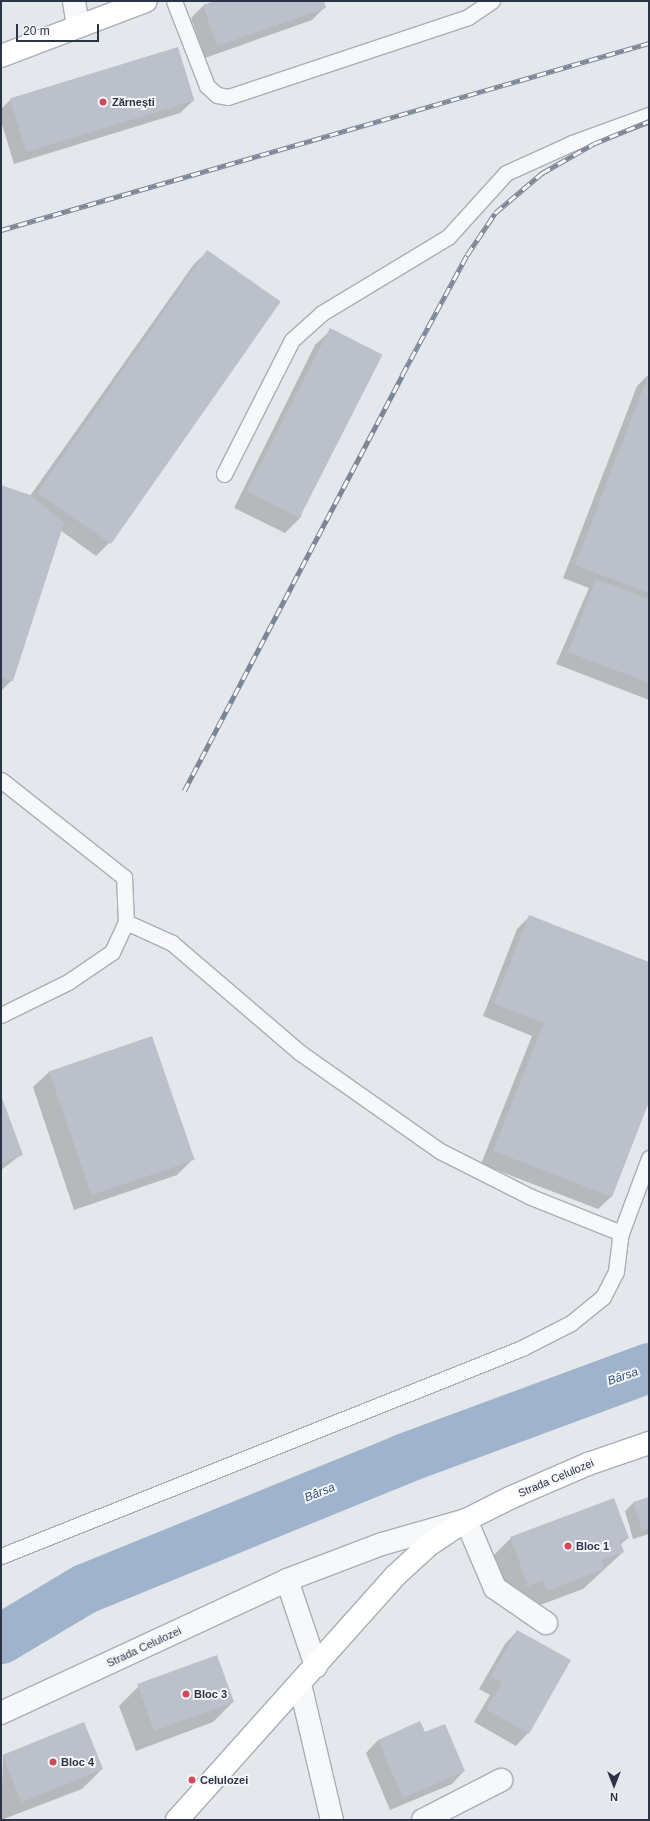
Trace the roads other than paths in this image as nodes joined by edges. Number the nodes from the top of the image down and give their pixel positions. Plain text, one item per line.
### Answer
1 (74, 1) edge
2 (146, 1) edge
3 (174, 1) edge
4 (492, 1) edge
5 (78, 27) junction
6 (1, 56) edge
7 (649, 115) edge
8 (224, 474) dead end
9 (1, 780) edge
10 (126, 922) junction
11 (1, 1015) edge
12 (649, 1158) edge
13 (621, 1233) junction
14 (649, 1443) edge
15 (466, 1520) junction
16 (1, 1556) edge
17 (288, 1580) junction
18 (546, 1623) dead end
19 (316, 1666) junction
20 (300, 1684) junction
21 (1, 1714) edge
22 (501, 1780) dead end
23 (177, 1820) edge
24 (332, 1820) edge
25 (423, 1820) edge

1 - 5 street
2 - 5 street
3 - 4 lane
5 - 6 street
7 - 8 lane
9 - 10 lane
10 - 11 lane
10 - 13 lane
12 - 13 lane
13 - 16 lane
14 - 15 street, Strada Celulozei
15 - 17 street, Strada Celulozei
15 - 18 street
15 - 19 street, Strada Celulozei
17 - 19 street
17 - 21 street, Strada Celulozei
19 - 20 street, Strada Celulozei
20 - 23 street, Strada Celulozei
20 - 24 street
22 - 25 street

